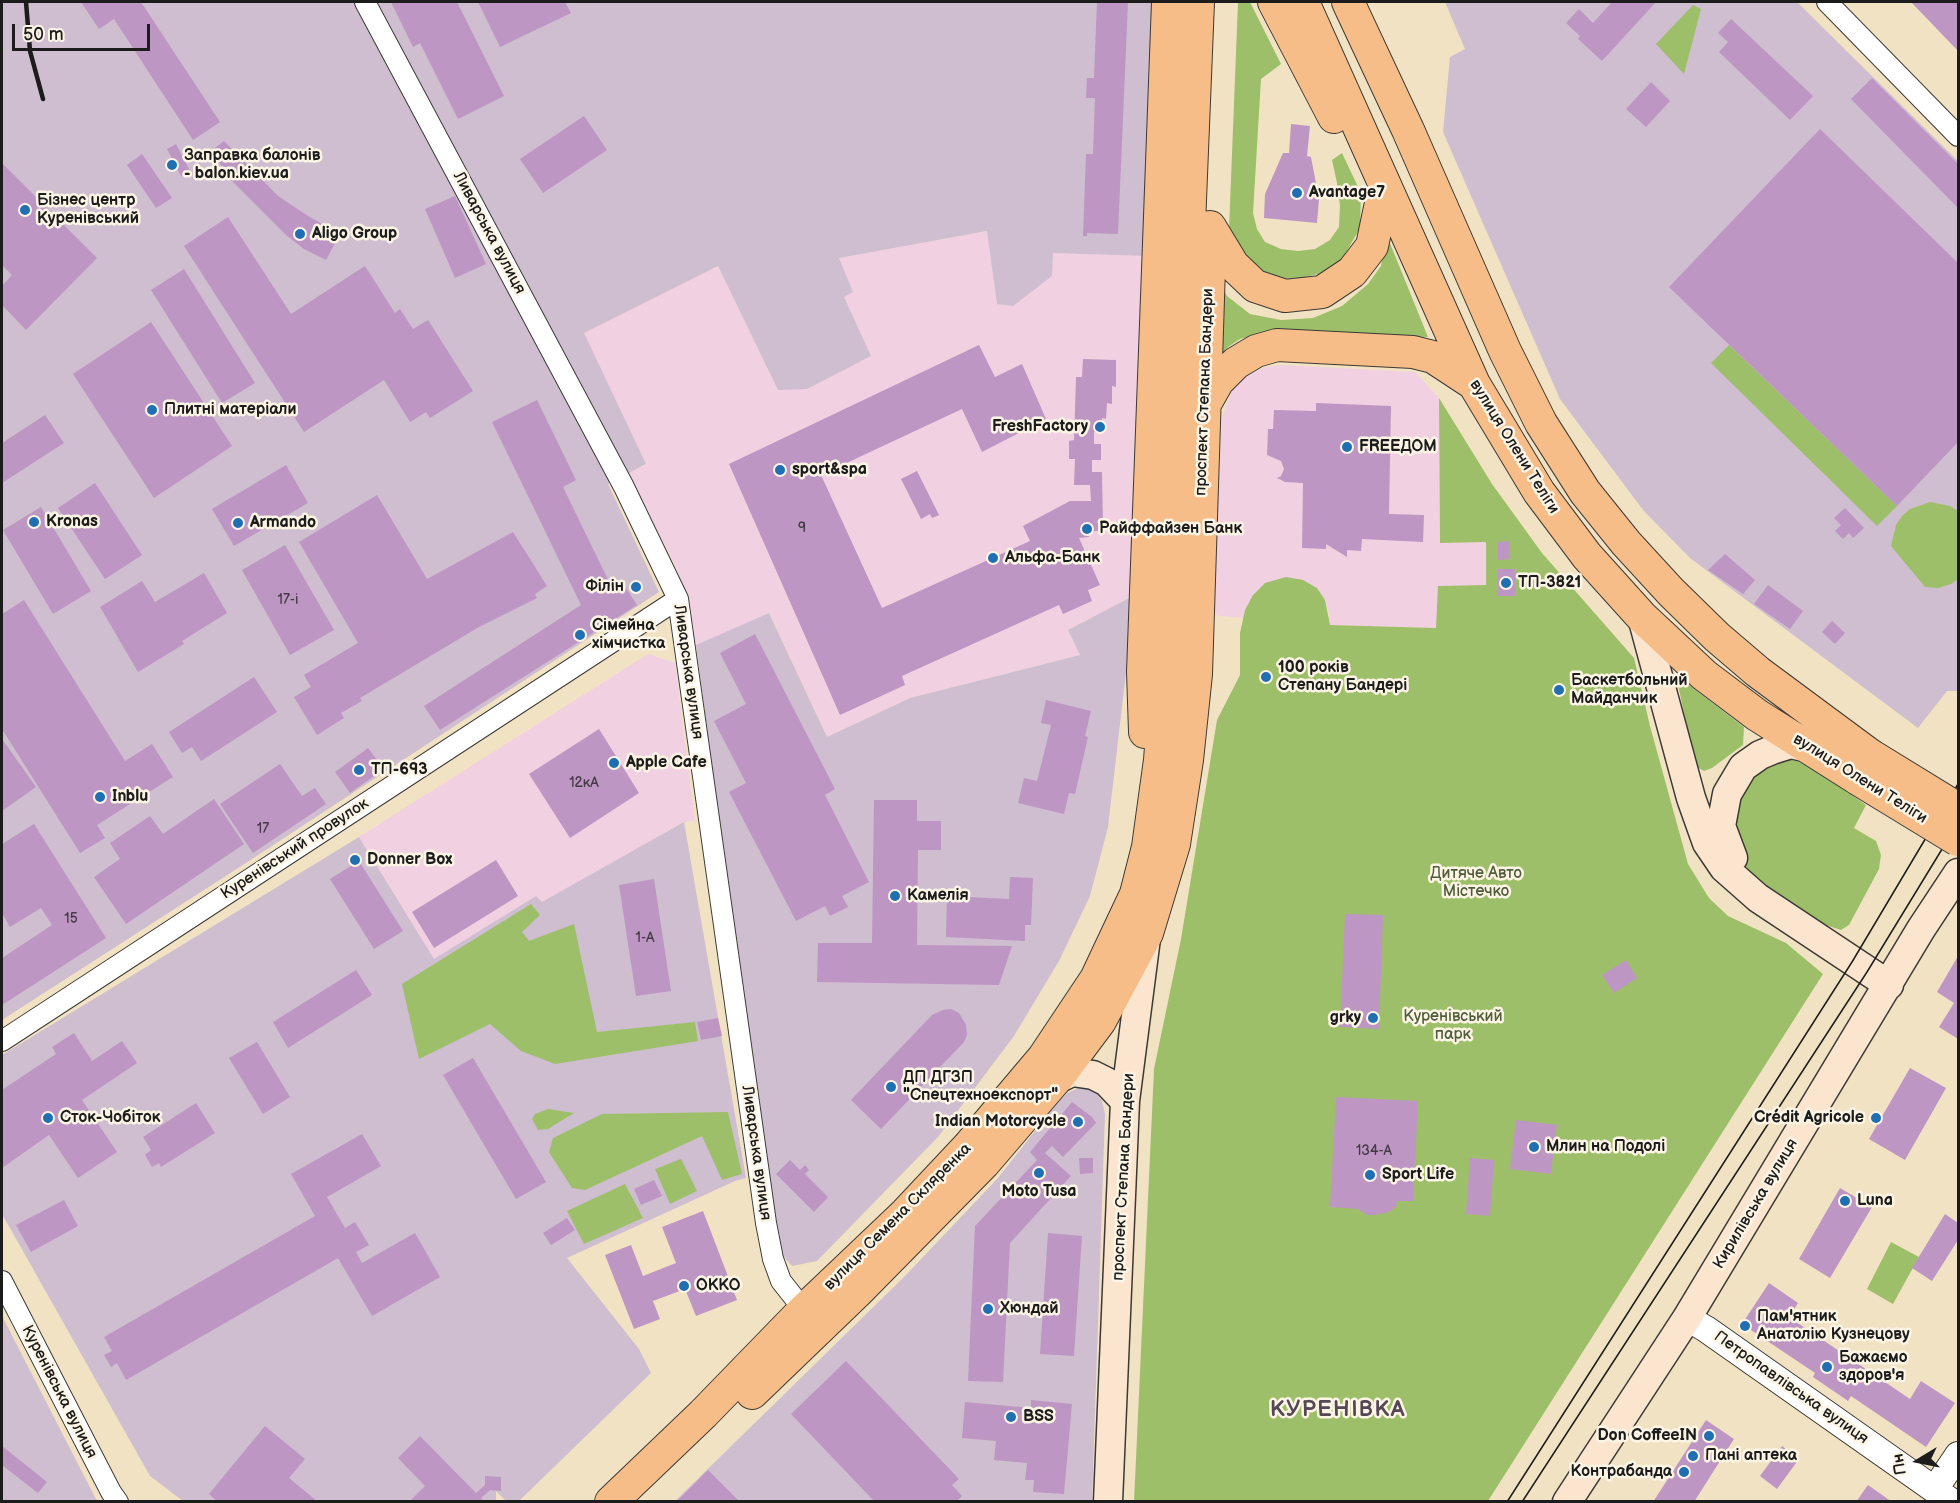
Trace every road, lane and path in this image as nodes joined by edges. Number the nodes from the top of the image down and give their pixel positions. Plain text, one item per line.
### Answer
1 (365, 2) edge
2 (1168, 2) edge
3 (1274, 2) edge
4 (1303, 2) edge
5 (1827, 2) edge
6 (1350, 6) edge
7 (1208, 16) edge
8 (1959, 136) edge
9 (1381, 203) junction
10 (1210, 227) junction
11 (1428, 279) junction
12 (1474, 384) junction
13 (1205, 404) junction
14 (678, 599) junction
15 (1642, 617) junction
16 (1808, 748) junction
17 (1864, 767) junction
18 (1959, 808) edge
19 (1959, 840) edge
20 (1148, 847) junction
21 (1959, 873) edge
22 (1136, 894) joint
23 (1758, 898) junction
24 (1147, 933) junction
25 (1888, 985) junction
26 (2, 1041) edge
27 (1055, 1080) junction
28 (1125, 1101) junction
29 (2, 1281) edge
30 (1688, 1318) junction
31 (812, 1319) junction
32 (1959, 1455) edge
33 (1938, 1497) edge
34 (118, 1502) edge
35 (611, 1502) edge
36 (642, 1502) edge
37 (1108, 1502) edge
38 (1567, 1502) edge

1 - 14 street, Ливарська вулиця
2 - 20 main road
3 - 9 main road
4 - 11 main road, вулиця Олени Теліги
5 - 8 street
6 - 17 main road, вулиця Олени Теліги
7 - 10 main road, проспект Степана Бандери
7 - 20 main road, проспект Степана Бандери
9 - 10 main road
9 - 11 main road
10 - 13 main road, проспект Степана Бандери
11 - 12 main road, вулиця Олени Теліги
12 - 13 main road
12 - 15 main road, вулиця Олени Теліги
13 - 24 main road, проспект Степана Бандери
14 - 26 street, Куренівський провулок
14 - 31 street, Ливарська вулиця
15 - 16 main road, вулиця Олени Теліги
15 - 23 main road
16 - 17 main road, вулиця Олени Теліги
16 - 23 main road
17 - 18 main road, вулиця Олени Теліги, bridge
17 - 19 main road, вулиця Олени Теліги, bridge
20 - 22 main road, проспект Степана Бандери
21 - 25 main road, Кирилівська вулиця
22 - 31 main road, вулиця Семена Скляренка
23 - 25 main road
24 - 27 main road, вулиця Семена Скляренка
24 - 28 main road, проспект Степана Бандери
25 - 30 main road, Кирилівська вулиця
27 - 28 main road
27 - 31 main road, вулиця Семена Скляренка
28 - 37 main road, проспект Степана Бандери
29 - 34 street, Куренівська вулиця
30 - 33 street, Петропавлівська вулиця
30 - 38 main road, Кирилівська вулиця
31 - 35 main road, вулиця Семена Скляренка
31 - 36 main road, вулиця Семена Скляренка
32 - 33 street

